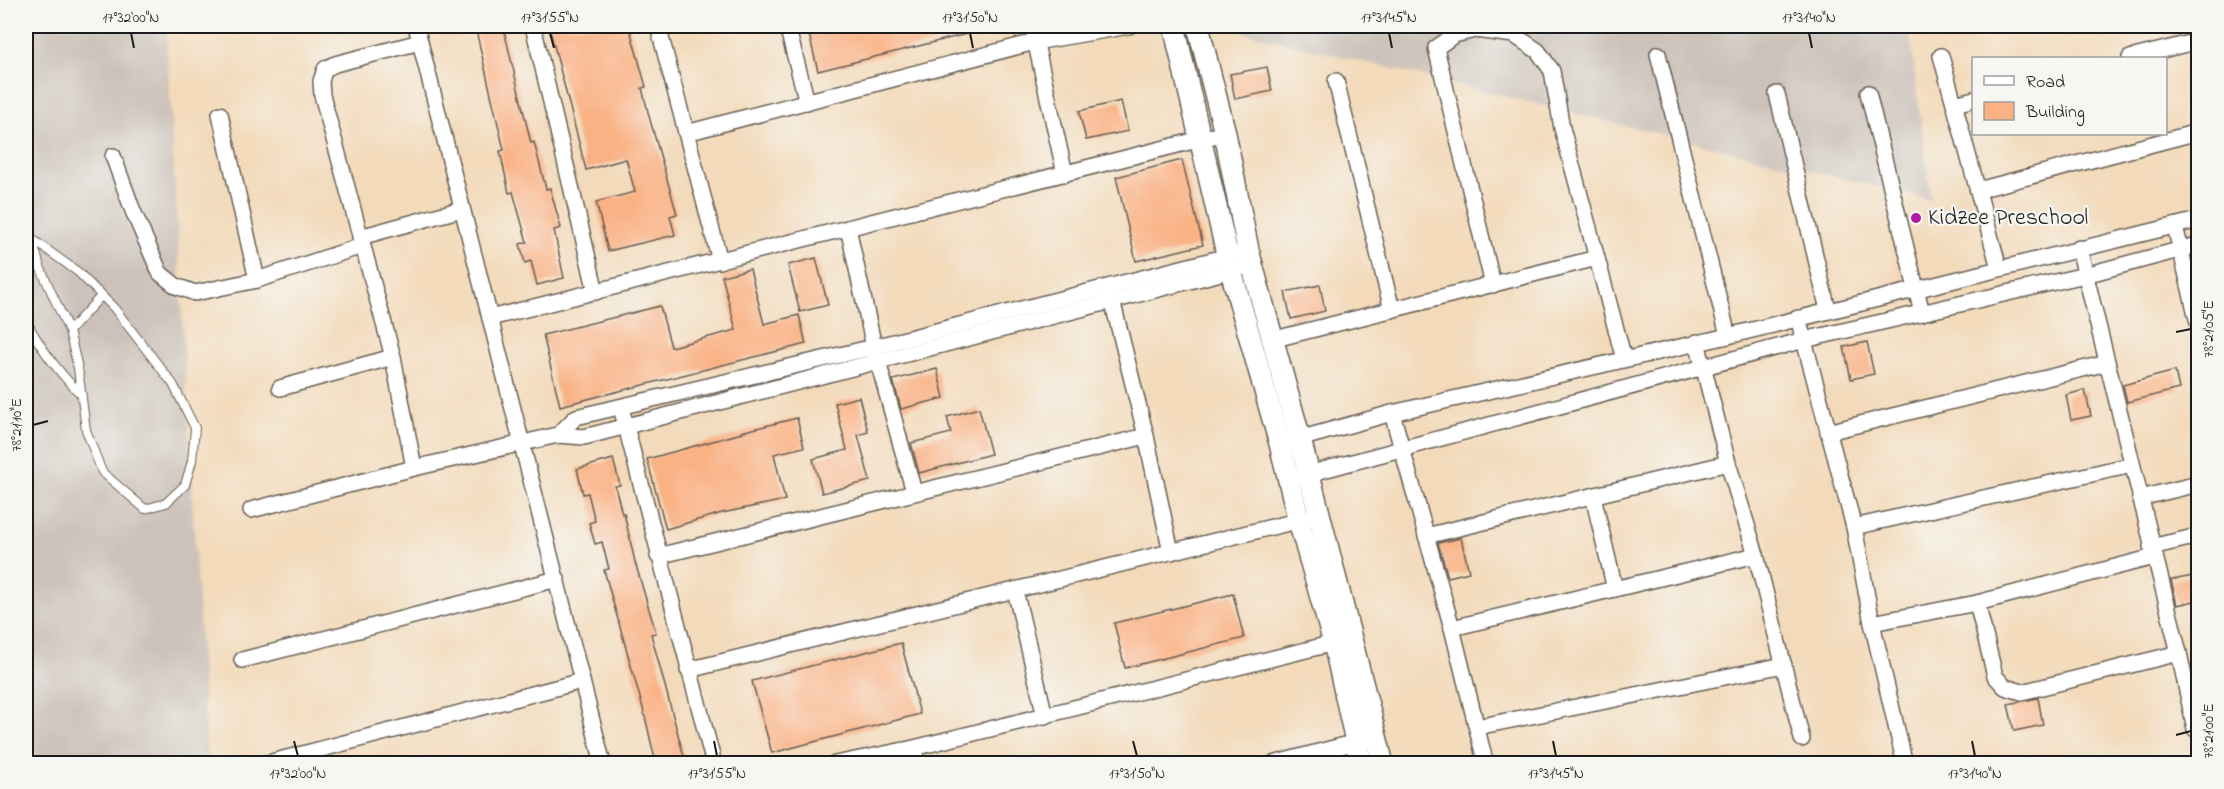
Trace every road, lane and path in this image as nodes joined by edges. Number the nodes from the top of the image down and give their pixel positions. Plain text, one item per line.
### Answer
1 (416, 26) edge
2 (533, 26) edge
3 (658, 26) edge
4 (787, 26) edge
5 (1032, 26) edge
6 (1129, 26) edge
7 (1174, 26) edge
8 (1198, 26) edge
9 (2199, 40) edge
10 (420, 42) junction
11 (1035, 42) junction
12 (1658, 54) dead end
13 (1941, 56) dead end
14 (2134, 57) edge
15 (1336, 81) dead end
16 (1868, 93) dead end
17 (1777, 94) dead end
18 (1972, 100) edge
19 (807, 102) junction
20 (1955, 104) junction
21 (220, 114) dead end
22 (2199, 132) edge
23 (686, 133) junction
24 (1225, 133) junction
25 (1200, 138) junction
26 (113, 156) dead end
27 (1065, 174) junction
28 (1978, 190) junction
29 (462, 209) junction
30 (2199, 220) edge
31 (2175, 226) junction
32 (26, 227) edge
33 (848, 228) junction
34 (32, 239) junction
35 (361, 242) junction
36 (2199, 244) edge
37 (2079, 248) junction
38 (2180, 249) junction
39 (26, 257) edge
40 (1250, 258) junction
41 (1597, 258) junction
42 (720, 261) junction
43 (1229, 264) junction
44 (1999, 268) junction
45 (2085, 275) junction
46 (258, 280) junction
47 (1493, 285) junction
48 (1916, 289) junction
49 (596, 292) junction
50 (1111, 294) junction
51 (102, 295) junction
52 (1392, 310) junction
53 (1828, 310) junction
54 (1922, 313) junction
55 (490, 318) junction
56 (1798, 318) junction
57 (26, 321) edge
58 (2199, 324) edge
59 (69, 331) junction
60 (1728, 336) junction
61 (1271, 340) junction
62 (1804, 340) junction
63 (1697, 342) junction
64 (875, 354) junction
65 (393, 357) junction
66 (1624, 359) junction
67 (2107, 363) junction
68 (1704, 366) junction
69 (280, 388) dead end
70 (82, 395) junction
71 (622, 407) junction
72 (1392, 413) junction
73 (626, 425) junction
74 (1828, 432) junction
75 (558, 435) junction
76 (1146, 435) junction
77 (1290, 441) junction
78 (521, 443) junction
79 (1401, 448) junction
80 (1728, 463) junction
81 (2132, 465) junction
82 (414, 468) junction
83 (1298, 477) junction
84 (2199, 484) edge
85 (914, 492) junction
86 (1593, 496) junction
87 (2140, 498) junction
88 (251, 510) dead end
89 (1309, 518) junction
90 (1854, 527) junction
91 (1426, 536) junction
92 (2199, 536) edge
93 (1171, 552) junction
94 (2152, 552) junction
95 (1756, 555) junction
96 (658, 556) junction
97 (557, 579) junction
98 (1615, 589) junction
99 (1015, 590) junction
100 (1977, 603) junction
101 (1872, 623) junction
102 (1452, 628) junction
103 (1343, 641) junction
104 (2179, 653) junction
105 (242, 660) dead end
106 (1784, 665) junction
107 (688, 670) junction
108 (582, 681) junction
109 (1045, 716) junction
110 (1477, 727) junction
111 (2195, 729) dead end
112 (1376, 737) junction
113 (1802, 740) dead end
114 (1355, 742) junction
115 (916, 756) edge
116 (1903, 756) dead end
117 (1485, 761) dead end
118 (264, 764) edge
119 (603, 764) edge
120 (714, 764) edge
121 (835, 764) edge
122 (1273, 764) edge
123 (1361, 764) edge
124 (1383, 764) edge

1 - 10 street
2 - 49 street
3 - 23 street
4 - 19 street
5 - 11 street
6 - 11 street
7 - 25 street
8 - 24 street
9 - 14 street
10 - 29 street
10 - 35 street
11 - 19 street
11 - 27 street
12 - 60 street
13 - 20 street
15 - 52 street
16 - 48 street
17 - 53 street
18 - 20 street
19 - 23 street
20 - 28 street
21 - 46 street
22 - 28 street
23 - 42 street
24 - 25 street
24 - 40 street
25 - 27 street
25 - 43 street
26 - 46 street
27 - 33 street
28 - 44 street
29 - 35 street
29 - 55 street
30 - 31 street
31 - 37 street
31 - 38 street
32 - 34 lane
33 - 42 street
33 - 64 street
34 - 39 lane
34 - 51 lane
34 - 59 lane
35 - 46 street
35 - 65 street
36 - 38 street
37 - 44 street
37 - 45 street
38 - 45 street
38 - 58 street
40 - 43 street
40 - 61 street
41 - 47 street
41 - 47 street
41 - 66 street
42 - 49 street
43 - 50 street
43 - 77 street
44 - 48 street
45 - 54 street
45 - 67 street
47 - 52 street
48 - 53 street
48 - 54 street
49 - 55 street
50 - 64 street
50 - 76 street
51 - 59 lane
51 - 70 lane
52 - 61 street
53 - 56 street
54 - 62 street
55 - 78 street
56 - 60 street
56 - 62 street
57 - 70 lane
59 - 70 lane
60 - 63 street
61 - 77 street
62 - 68 street
62 - 74 street
63 - 66 street
63 - 68 street
64 - 71 street
64 - 73 street
64 - 85 street
65 - 69 street
65 - 82 street
66 - 72 street
67 - 74 street
67 - 81 street
68 - 79 street
68 - 80 street
71 - 73 street
71 - 75 street
72 - 77 street
72 - 79 street
73 - 75 street
73 - 96 street
74 - 90 street
75 - 78 street
76 - 85 street
76 - 93 street
77 - 83 street
78 - 82 street
78 - 97 street
79 - 83 street
79 - 91 street
80 - 86 street
80 - 95 street
81 - 87 street
81 - 90 street
82 - 88 street
83 - 89 street
84 - 87 street
85 - 96 street
86 - 91 street
86 - 98 street
87 - 94 street
89 - 93 street
89 - 103 street
90 - 101 street
91 - 102 street
92 - 94 street
93 - 99 street
94 - 100 street
94 - 104 street
95 - 98 street
95 - 106 street
96 - 107 street
97 - 105 street
97 - 108 street
98 - 102 street
99 - 107 street
99 - 109 street
100 - 101 street
100 - 104 street
101 - 116 street
102 - 110 street
103 - 109 street
103 - 112 street
103 - 114 street
104 - 111 street
106 - 110 street
106 - 113 street
107 - 120 street
108 - 118 street
108 - 119 street
109 - 115 street
110 - 117 street
112 - 114 street
112 - 124 street
114 - 122 street
114 - 123 street
115 - 121 street

